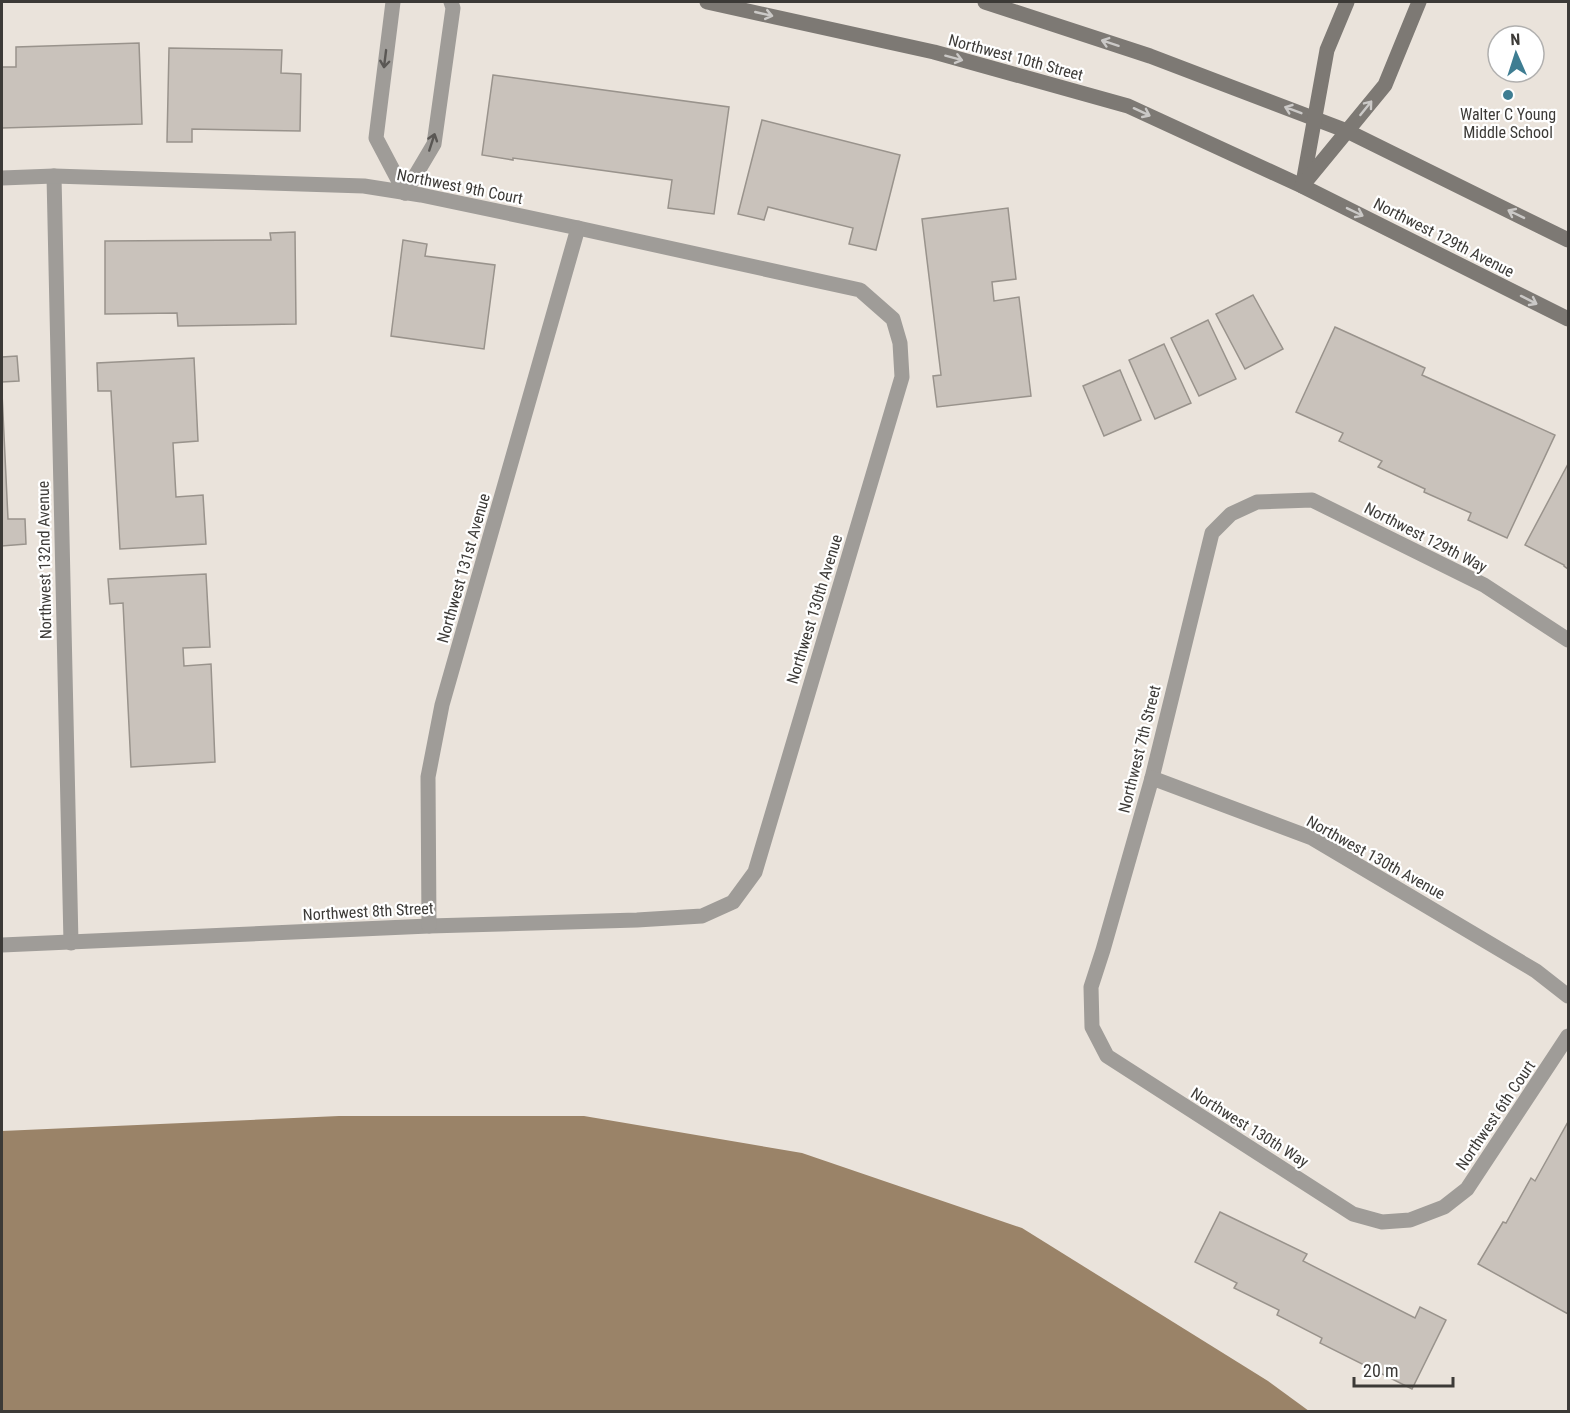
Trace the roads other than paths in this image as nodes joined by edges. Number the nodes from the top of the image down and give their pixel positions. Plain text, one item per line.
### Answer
1 (393, 2) edge
2 (451, 2) edge
3 (707, 2) edge
4 (985, 2) edge
5 (1347, 2) edge
6 (1419, 2) edge
7 (1315, 118) junction
8 (1347, 131) junction
9 (54, 176) junction
10 (2, 178) edge
11 (1302, 186) junction
12 (405, 193) junction
13 (578, 228) junction
14 (1569, 240) edge
15 (1569, 319) edge
16 (893, 320) joint
17 (1257, 502) joint
18 (1569, 640) edge
19 (1152, 778) junction
20 (733, 902) joint
21 (429, 926) junction
22 (71, 943) junction
23 (2, 945) edge
24 (1569, 996) edge
25 (1092, 1027) joint
26 (1569, 1036) edge
27 (1410, 1220) joint

1 -> 12 street
12 -> 2 street
3 -> 11 street, Northwest 10th Street
7 -> 4 street
5 - 7 street
8 -> 6 street
7 - 8 street
7 - 11 street
8 - 11 street
14 -> 8 street
9 - 10 street, Northwest 9th Court
9 - 12 street, Northwest 9th Court
9 - 22 street, Northwest 132nd Avenue
11 -> 15 street, Northwest 129th Avenue
12 - 13 street, Northwest 9th Court
13 - 16 street, Northwest 9th Court
13 - 21 street, Northwest 131st Avenue
16 - 20 street, Northwest 130th Avenue
17 - 18 street, Northwest 129th Way
17 - 19 street, Northwest 7th Street
19 - 24 street, Northwest 130th Avenue
19 - 25 street, Northwest 7th Street
20 - 21 street, Northwest 8th Street
21 - 22 street, Northwest 8th Street
22 - 23 street, Northwest 8th Street
25 - 27 street, Northwest 130th Way
26 - 27 street, Northwest 6th Court

